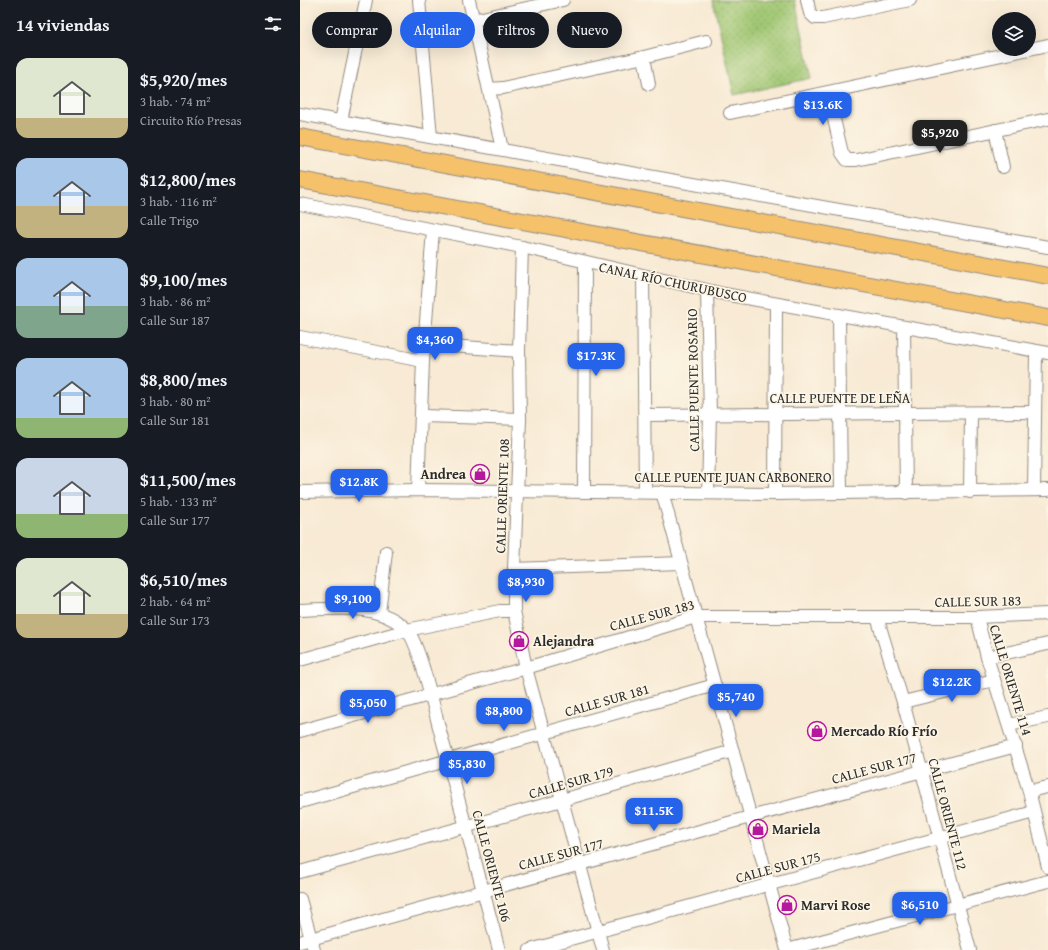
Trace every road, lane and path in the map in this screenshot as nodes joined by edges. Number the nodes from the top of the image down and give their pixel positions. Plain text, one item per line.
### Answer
1 (366, 0) edge
2 (419, 0) edge
3 (469, 0) edge
4 (563, 0) edge
5 (806, 0) edge
6 (910, 0) edge
7 (471, 12) edge
8 (475, 20) edge
9 (475, 29) edge
10 (706, 41) dead end
11 (1048, 45) edge
12 (644, 57) junction
13 (649, 84) dead end
14 (489, 89) junction
15 (828, 94) junction
16 (730, 113) dead end
17 (300, 114) edge
18 (1048, 119) edge
19 (341, 121) junction
20 (995, 130) junction
21 (300, 137) edge
22 (431, 137) junction
23 (502, 149) junction
24 (1003, 167) dead end
25 (300, 180) edge
26 (300, 204) edge
27 (432, 230) junction
28 (522, 247) junction
29 (1048, 247) edge
30 (585, 263) junction
31 (643, 276) junction
32 (1048, 276) edge
33 (707, 290) junction
34 (776, 304) junction
35 (839, 315) junction
36 (1048, 318) edge
37 (904, 327) junction
38 (300, 337) edge
39 (424, 344) junction
40 (519, 351) junction
41 (1042, 352) edge
42 (423, 361) junction
43 (1035, 412) junction
44 (710, 413) junction
45 (775, 413) junction
46 (840, 413) junction
47 (905, 413) junction
48 (971, 413) junction
49 (646, 414) junction
50 (422, 416) junction
51 (520, 419) junction
52 (418, 490) junction
53 (1034, 490) junction
54 (1048, 490) edge
55 (300, 492) edge
56 (518, 492) junction
57 (584, 492) junction
58 (645, 492) junction
59 (662, 492) junction
60 (970, 492) junction
61 (708, 493) junction
62 (841, 493) junction
63 (906, 493) junction
64 (775, 494) junction
65 (386, 552) dead end
66 (681, 563) junction
67 (514, 569) junction
68 (300, 610) edge
69 (514, 611) junction
70 (379, 613) junction
71 (1048, 614) edge
72 (696, 616) junction
73 (877, 617) junction
74 (977, 617) junction
75 (407, 630) junction
76 (1048, 644) edge
77 (987, 656) junction
78 (300, 660) edge
79 (526, 668) junction
80 (994, 680) junction
81 (715, 685) junction
82 (430, 695) junction
83 (903, 702) junction
84 (1048, 717) edge
85 (1009, 725) junction
86 (300, 730) edge
87 (544, 733) junction
88 (1016, 746) junction
89 (733, 751) junction
90 (448, 761) junction
91 (920, 771) junction
92 (1048, 787) edge
93 (1029, 791) junction
94 (562, 800) junction
95 (300, 802) edge
96 (1034, 812) junction
97 (750, 817) junction
98 (466, 825) junction
99 (939, 839) junction
100 (1046, 853) edge
101 (580, 865) junction
102 (1048, 867) edge
103 (300, 872) edge
104 (1048, 880) edge
105 (769, 885) junction
106 (484, 890) junction
107 (300, 899) edge
108 (956, 904) junction
109 (598, 932) junction
110 (308, 944) edge
111 (499, 950) edge
112 (530, 950) edge
113 (603, 950) edge
114 (787, 950) edge
115 (970, 950) edge

1 - 19 street
2 - 22 street
3 - 7 street
4 - 8 street
5 - 6 street
9 - 14 street
10 - 12 street
11 - 15 street
12 - 13 street
12 - 14 street
14 - 23 street
15 - 16 street
15 - 20 street
17 - 19 street
18 - 20 street
19 - 22 street
20 - 24 street
21 - 32 main road
22 - 23 street
23 - 29 street
25 - 36 main road
26 - 27 street, CANAL RÍO CHURUBUSCO
27 - 28 street, CANAL RÍO CHURUBUSCO
27 - 39 street
28 - 30 street, CANAL RÍO CHURUBUSCO
28 - 40 street, CALLE ORIENTE 108
30 - 31 street, CANAL RÍO CHURUBUSCO
30 - 57 street
31 - 33 street, CANAL RÍO CHURUBUSCO
31 - 49 street
33 - 34 street, CANAL RÍO CHURUBUSCO
33 - 44 street, CALLE PUENTE ROSARIO
34 - 35 street, CANAL RÍO CHURUBUSCO
34 - 45 street
35 - 37 street, CANAL RÍO CHURUBUSCO
35 - 46 street
37 - 41 street, CANAL RÍO CHURUBUSCO
37 - 47 street
38 - 42 street
39 - 40 street
39 - 42 street
40 - 51 street, CALLE ORIENTE 108
41 - 43 street
42 - 50 street
43 - 48 street, CALLE PUENTE DE LEÑA
43 - 53 street
44 - 45 street, CALLE PUENTE DE LEÑA
44 - 49 street, CALLE PUENTE DE LEÑA
44 - 61 street, CALLE PUENTE ROSARIO
45 - 46 street, CALLE PUENTE DE LEÑA
45 - 64 street
46 - 47 street, CALLE PUENTE DE LEÑA
46 - 62 street
47 - 48 street, CALLE PUENTE DE LEÑA
47 - 63 street
48 - 60 street
49 - 58 street
50 - 51 street
50 - 52 street
51 - 56 street, CALLE ORIENTE 108
52 - 55 street, CALLE PUENTE JUAN CARBONERO
52 - 56 street, CALLE PUENTE JUAN CARBONERO
53 - 54 street, CALLE PUENTE JUAN CARBONERO
53 - 60 street, CALLE PUENTE JUAN CARBONERO
56 - 57 street, CALLE PUENTE JUAN CARBONERO
56 - 67 street, CALLE ORIENTE 108
57 - 58 street, CALLE PUENTE JUAN CARBONERO
58 - 59 street, CALLE PUENTE JUAN CARBONERO
59 - 61 street, CALLE PUENTE JUAN CARBONERO
59 - 66 street
60 - 63 street, CALLE PUENTE JUAN CARBONERO
61 - 64 street, CALLE PUENTE JUAN CARBONERO
62 - 63 street, CALLE PUENTE JUAN CARBONERO
62 - 64 street, CALLE PUENTE JUAN CARBONERO
65 - 70 street
66 - 67 street
66 - 72 street
67 - 69 street, CALLE ORIENTE 108
68 - 70 street
69 - 75 street
69 - 79 street, CALLE ORIENTE 108
70 - 75 street
71 - 74 street, CALLE SUR 183
72 - 73 street, CALLE SUR 183
72 - 79 street, CALLE SUR 183
72 - 81 street
73 - 74 street, CALLE SUR 183
73 - 83 street, CALLE ORIENTE 112
74 - 77 street, CALLE ORIENTE 114
75 - 78 street
75 - 82 street, CALLE ORIENTE 106
76 - 77 street
77 - 80 street, CALLE ORIENTE 114
79 - 82 street, CALLE SUR 183
79 - 87 street, CALLE ORIENTE 108
80 - 83 street
80 - 85 street, CALLE ORIENTE 114
81 - 87 street, CALLE SUR 181
81 - 89 street
82 - 86 street, CALLE SUR 183
82 - 90 street, CALLE ORIENTE 106
83 - 91 street, CALLE ORIENTE 112
84 - 85 street
85 - 88 street, CALLE ORIENTE 114
87 - 90 street, CALLE SUR 181
87 - 94 street, CALLE ORIENTE 108
88 - 91 street, CALLE SUR 177
88 - 93 street, CALLE ORIENTE 114
89 - 94 street, CALLE SUR 179
89 - 97 street
90 - 95 street, CALLE SUR 181
90 - 98 street, CALLE ORIENTE 106
91 - 97 street, CALLE SUR 177
91 - 99 street, CALLE ORIENTE 112
92 - 93 street
93 - 96 street, CALLE ORIENTE 114
94 - 98 street, CALLE SUR 179
94 - 101 street, CALLE ORIENTE 108
96 - 99 street, CALLE SUR 175
96 - 100 street, CALLE ORIENTE 114
97 - 101 street, CALLE SUR 177
97 - 105 street
98 - 103 street, CALLE SUR 179
98 - 106 street, CALLE ORIENTE 106
99 - 105 street, CALLE SUR 175
99 - 108 street, CALLE ORIENTE 112
100 - 102 street, CALLE ORIENTE 114
101 - 106 street, CALLE SUR 177
101 - 109 street, CALLE ORIENTE 108
104 - 108 street
105 - 109 street, CALLE SUR 175
105 - 114 street
106 - 110 street, CALLE SUR 177
106 - 111 street, CALLE ORIENTE 106
107 - 110 street
108 - 114 street
108 - 115 street, CALLE ORIENTE 112
109 - 112 street, CALLE SUR 175
109 - 113 street, CALLE ORIENTE 108

